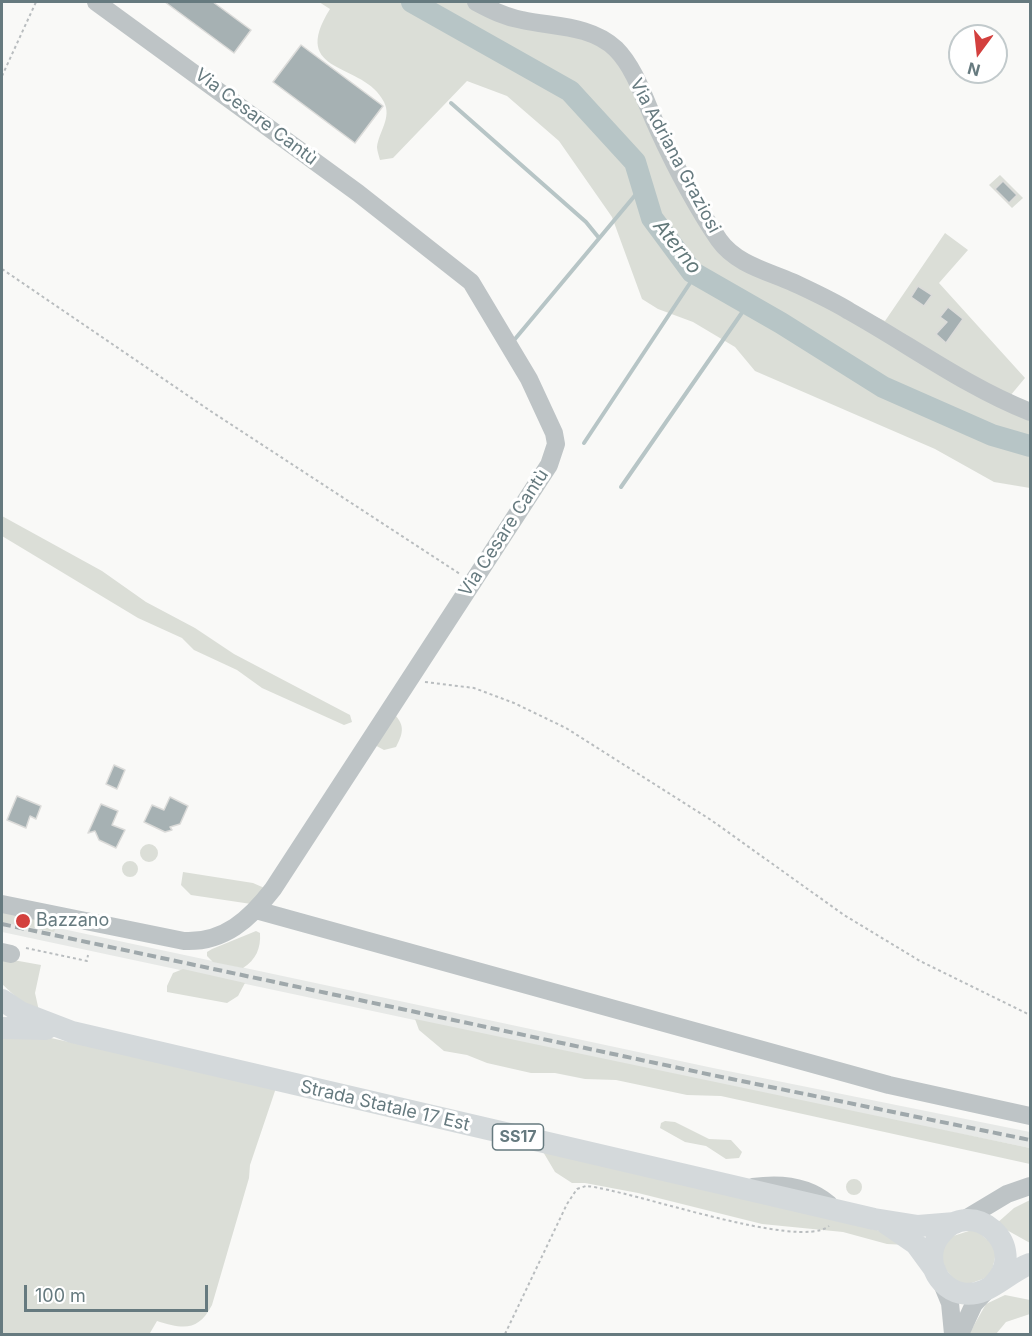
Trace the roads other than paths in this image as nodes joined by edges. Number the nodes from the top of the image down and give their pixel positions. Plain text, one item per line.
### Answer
1 (96, 2) edge
2 (476, 2) edge
3 (1030, 412) edge
4 (2, 904) edge
5 (256, 910) junction
6 (2, 1000) edge
7 (2, 1028) edge
8 (72, 1032) junction
9 (1030, 1116) edge
10 (1030, 1186) edge
11 (1002, 1197) junction
12 (874, 1219) junction
13 (958, 1222) junction
14 (992, 1228) junction
15 (1030, 1250) edge
16 (1030, 1264) edge
17 (938, 1275) junction
18 (991, 1287) junction
19 (953, 1335) edge
20 (960, 1335) edge

1 - 5 street, Via Cesare Cantù
2 - 3 street, Via Adriana Graziosi
4 - 5 street, Via Cesare Cantù
5 - 9 street
6 - 8 main road, Strada Statale 17 Est / SS17
7 - 8 main road, Strada Statale 17 Est / SS17
8 - 12 main road, Strada Statale 17 Est / SS17
10 - 11 street
11 - 13 street
11 - 14 street
12 - 13 main road, Strada Statale 17 Est / SS17
12 - 17 main road, Strada Statale 17 Est / SS17
13 - 14 main road, SS17
13 - 17 main road
14 - 15 main road, SS17
14 - 18 main road
16 - 18 main road, SS17
17 - 18 main road, SS17
17 - 19 street
18 - 20 street

